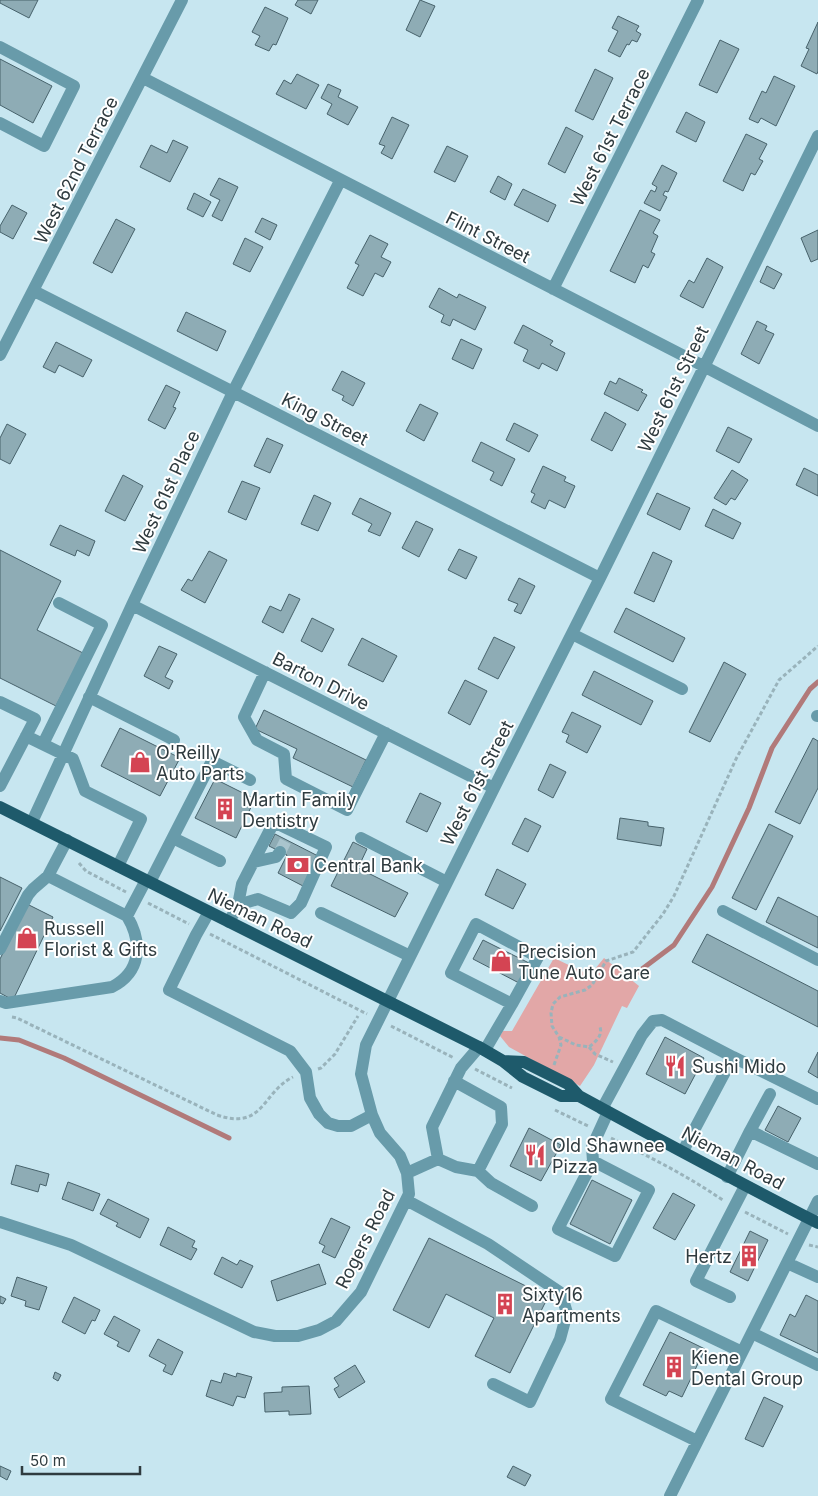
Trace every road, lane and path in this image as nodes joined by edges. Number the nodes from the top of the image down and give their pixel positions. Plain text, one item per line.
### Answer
1 (182, 0) edge
2 (698, 0) edge
3 (0, 47) edge
4 (142, 78) junction
5 (0, 123) edge
6 (818, 136) edge
7 (806, 160) junction
8 (818, 166) edge
9 (340, 181) junction
10 (553, 289) junction
11 (34, 291) junction
12 (0, 355) edge
13 (704, 366) junction
14 (233, 392) junction
15 (818, 426) edge
16 (600, 578) junction
17 (59, 603) dead end
18 (132, 605) junction
19 (572, 634) junction
20 (818, 646) edge
21 (265, 672) junction
22 (682, 688) dead end
23 (90, 697) junction
24 (0, 702) edge
25 (386, 733) junction
26 (26, 736) junction
27 (174, 740) dead end
28 (43, 744) junction
29 (64, 754) junction
30 (250, 780) dead end
31 (0, 786) edge
32 (494, 788) junction
33 (0, 806) edge
34 (32, 822) junction
35 (173, 838) junction
36 (361, 838) dead end
37 (67, 840) junction
38 (280, 852) tunnel mouth
39 (60, 853) junction
40 (220, 861) dead end
41 (254, 862) junction
42 (118, 866) junction
43 (48, 876) junction
44 (148, 881) junction
45 (447, 882) junction
46 (137, 897) junction
47 (238, 905) junction
48 (209, 912) junction
49 (723, 912) dead end
50 (321, 913) dead end
51 (127, 916) junction
52 (229, 922) junction
53 (199, 929) junction
54 (0, 949) edge
55 (410, 956) junction
56 (818, 960) edge
57 (0, 1001) edge
58 (388, 1002) junction
59 (512, 1004) junction
60 (9, 1016) dead end
61 (378, 1020) junction
62 (598, 1027) dead end
63 (559, 1037) junction
64 (589, 1047) junction
65 (482, 1049) junction
66 (733, 1056) junction
67 (465, 1064) junction
68 (554, 1066) dead end
69 (625, 1067) junction
70 (454, 1081) junction
71 (516, 1090) dead end
72 (770, 1094) dead end
73 (818, 1099) edge
74 (550, 1107) dead end
75 (605, 1110) junction
76 (372, 1115) junction
77 (228, 1119) dead end
78 (598, 1131) junction
79 (750, 1131) junction
80 (683, 1151) junction
81 (438, 1159) junction
82 (593, 1162) junction
83 (818, 1164) edge
84 (478, 1171) junction
85 (407, 1173) junction
86 (727, 1177) junction
87 (698, 1183) dead end
88 (745, 1186) junction
89 (406, 1200) junction
90 (818, 1201) edge
91 (532, 1206) dead end
92 (814, 1221) edge
93 (0, 1222) edge
94 (787, 1263) junction
95 (818, 1277) edge
96 (730, 1297) dead end
97 (752, 1333) junction
98 (742, 1352) junction
99 (818, 1365) edge
100 (493, 1384) dead end
101 (698, 1441) junction
102 (670, 1496) edge

1 - 4 street, West 62nd Terrace
2 - 10 street, West 61st Terrace
3 - 5 street
4 - 9 street, Flint Street
4 - 11 street, West 62nd Terrace
6 - 7 street, West 61st Street
7 - 8 street
7 - 13 street, West 61st Street
9 - 10 street, Flint Street
9 - 14 street, West 61st Place
10 - 13 street, Flint Street
11 - 12 street, West 62nd Terrace
11 - 14 street, King Street
13 - 15 street, Flint Street
13 - 16 street, West 61st Street
14 - 16 street, King Street
14 - 18 street, West 61st Place
16 - 19 street, West 61st Street
17 - 28 street
18 - 21 street, Barton Drive
18 - 23 street, West 61st Place
19 - 22 street
19 - 32 street, West 61st Street
20 - 63 path
21 - 25 street, Barton Drive
21 - 25 street
23 - 27 street
23 - 29 street, West 61st Place
24 - 26 street
25 - 32 street, Barton Drive
26 - 28 street
26 - 31 street
28 - 29 street
29 - 34 street, West 61st Place
29 - 42 street
30 - 35 street
32 - 45 street, West 61st Street
33 - 34 main road, Nieman Road
34 - 37 main road, Nieman Road
35 - 40 street
35 - 44 street
36 - 45 street
37 - 39 street
37 - 42 main road, Nieman Road
38 - 41 street
39 - 43 street
39 - 46 path
41 - 47 street
41 - 47 street
42 - 44 main road, Nieman Road
43 - 51 street
43 - 54 street
44 - 46 street
44 - 48 main road, Nieman Road
45 - 55 street, West 61st Street
46 - 51 street
46 - 53 path
47 - 52 street
48 - 52 main road, Nieman Road
48 - 53 street
49 - 56 street
50 - 55 street
51 - 57 street
52 - 58 main road, Nieman Road
53 - 61 path
53 - 76 street
55 - 58 street, West 61st Street
58 - 61 street, Rogers Road
58 - 65 main road, Nieman Road
59 - 59 street
59 - 65 street
60 - 77 path
61 - 67 path
61 - 76 street, Rogers Road
62 - 64 path
63 - 64 path
63 - 68 path
64 - 69 path
65 - 67 street
65 - 75 main road, Nieman Road
66 - 69 street
66 - 73 street
66 - 80 street
67 - 70 street
67 - 71 path
69 - 75 street
70 - 81 street
70 - 84 street
72 - 79 street
74 - 78 path
75 - 78 street
75 - 80 main road, Nieman Road
76 - 85 street, Rogers Road
78 - 82 street
78 - 87 path
79 - 83 street
79 - 86 street
80 - 86 main road, Nieman Road
81 - 84 street
81 - 85 street
82 - 82 street
84 - 91 street
85 - 89 street, Rogers Road
86 - 88 main road, Nieman Road
88 - 92 main road, Nieman Road
88 - 96 street
89 - 93 street, Rogers Road
89 - 100 street
90 - 92 street
92 - 94 street
94 - 95 street
94 - 97 street
97 - 98 street
97 - 99 street
98 - 101 street
98 - 101 street
101 - 102 street

